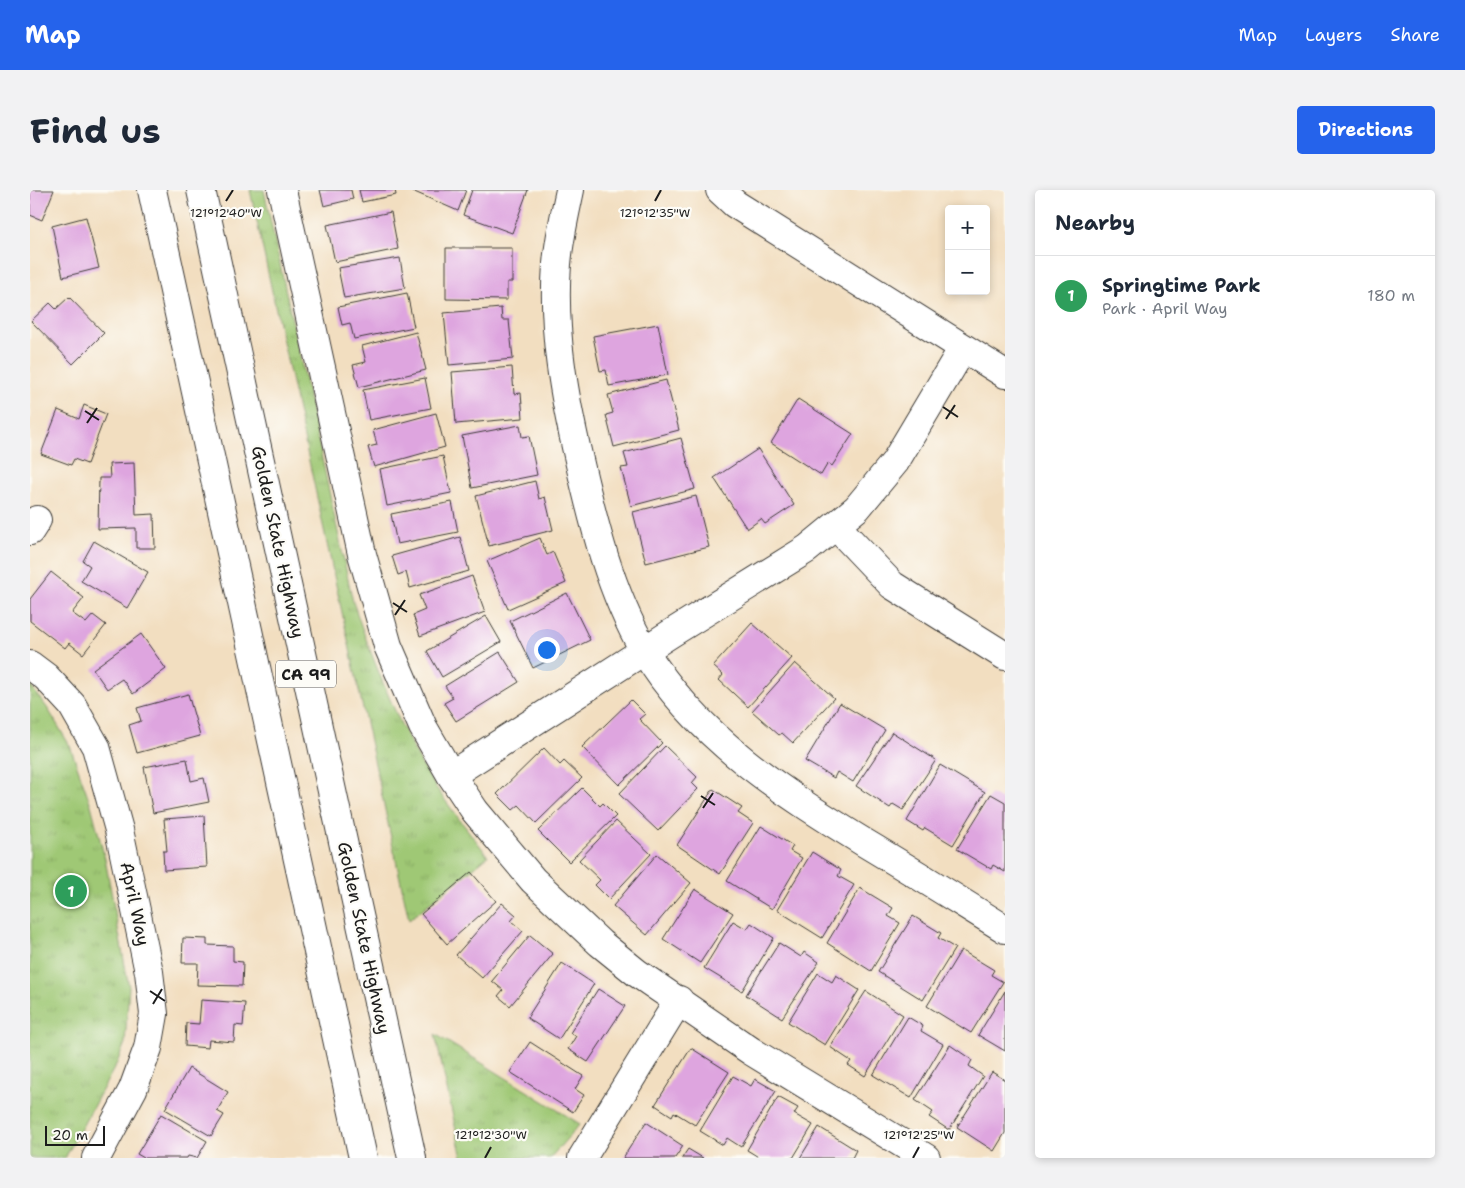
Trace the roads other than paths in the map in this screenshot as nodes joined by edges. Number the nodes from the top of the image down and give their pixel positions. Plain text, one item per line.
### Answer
1 (152, 190) edge
2 (201, 190) edge
3 (282, 190) edge
4 (570, 190) edge
5 (720, 190) edge
6 (963, 348) junction
7 (1005, 374) edge
8 (836, 526) junction
9 (645, 651) junction
10 (1005, 656) edge
11 (30, 665) edge
12 (451, 775) junction
13 (1005, 929) edge
14 (679, 1000) junction
15 (96, 1158) edge
16 (363, 1158) edge
17 (412, 1158) edge
18 (582, 1158) edge
19 (926, 1158) edge

1 - 16 main road, CA 99
2 - 17 main road, Golden State Highway / CA 99
3 - 12 main road
4 - 9 main road
5 - 6 main road
6 - 7 main road
6 - 8 main road
8 - 9 main road
8 - 10 main road
9 - 12 main road
9 - 13 main road
11 - 15 main road, April Way
12 - 14 main road
14 - 18 main road
14 - 19 main road

